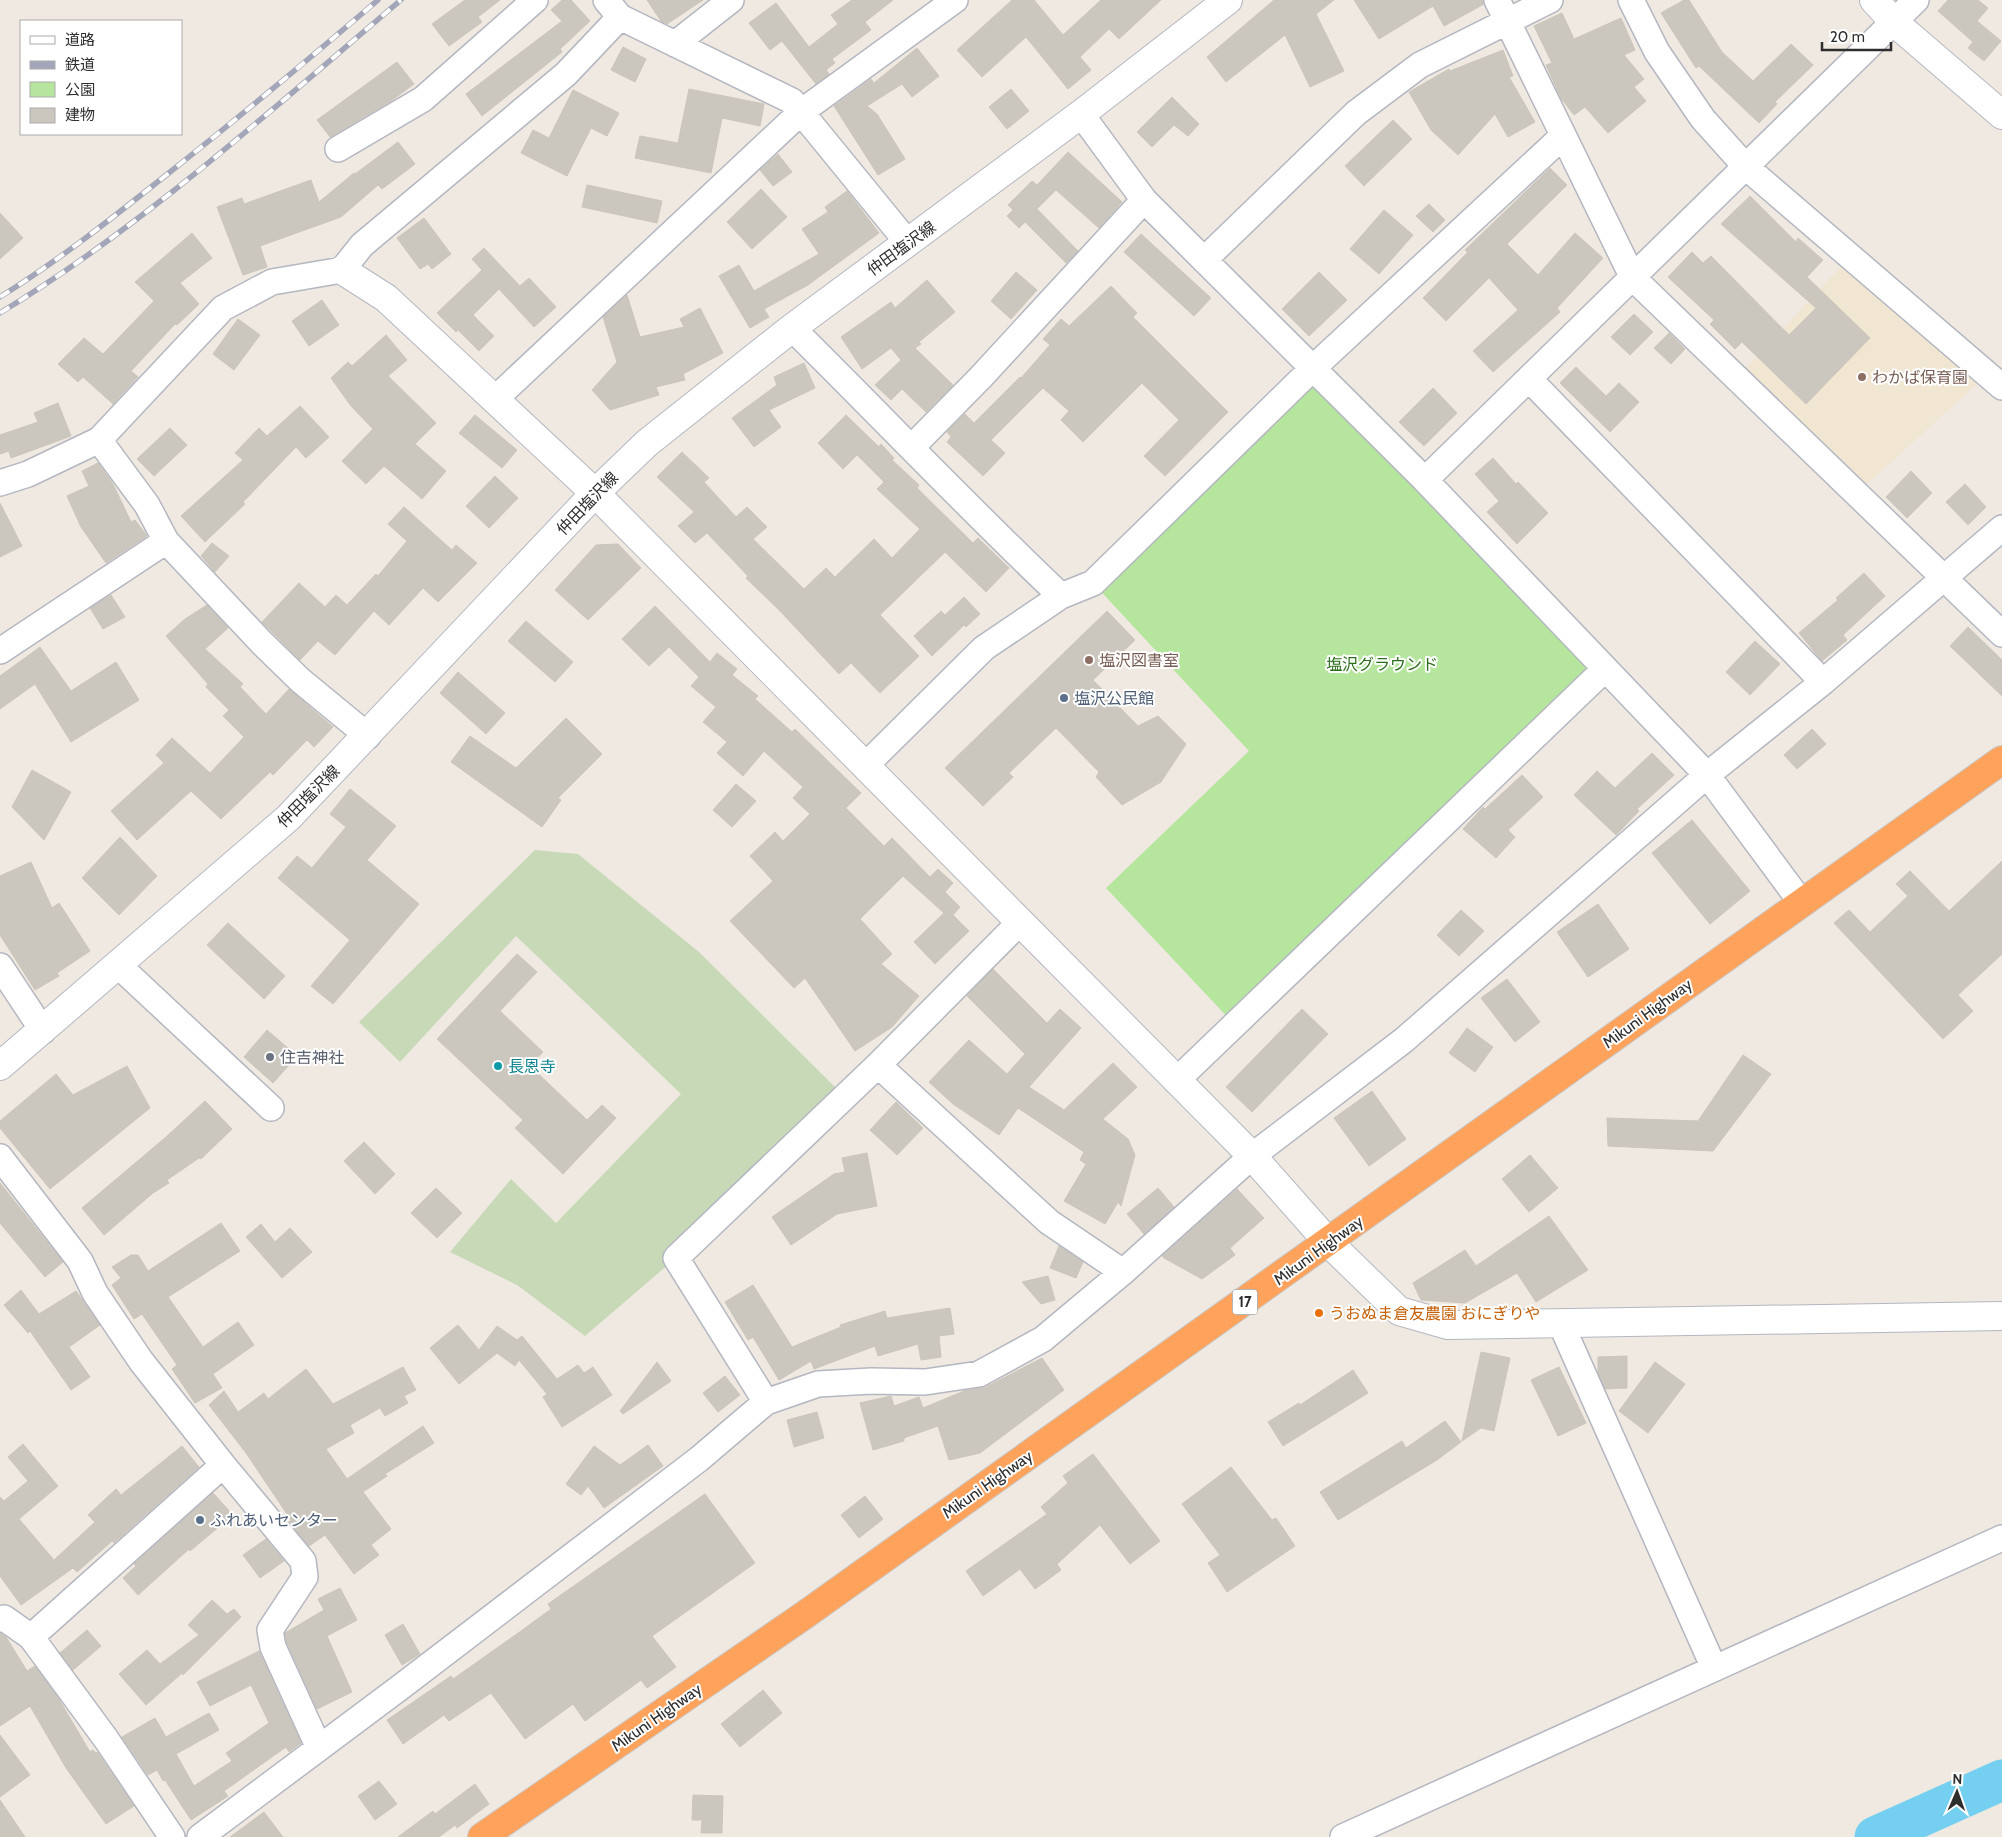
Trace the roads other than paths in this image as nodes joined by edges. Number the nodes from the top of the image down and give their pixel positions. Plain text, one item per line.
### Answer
1 (535, 0) edge
2 (731, 0) edge
3 (955, 0) edge
4 (1497, 0) edge
5 (1550, 0) edge
6 (1631, 0) edge
7 (1874, 0) edge
8 (1916, 0) edge
9 (1222, 2) edge
10 (613, 8) edge
11 (1508, 23) junction
12 (1894, 23) junction
13 (675, 44) junction
14 (801, 112) junction
15 (1082, 114) junction
16 (2002, 115) edge
17 (1563, 136) junction
18 (338, 149) dead end
19 (1746, 167) junction
20 (1144, 200) junction
21 (908, 243) junction
22 (1204, 260) junction
23 (342, 270) junction
24 (1633, 278) junction
25 (792, 328) junction
26 (1313, 368) junction
27 (1529, 379) junction
28 (2002, 387) edge
29 (495, 399) junction
30 (99, 440) junction
31 (912, 447) junction
32 (1425, 480) junction
33 (0, 483) edge
34 (595, 493) junction
35 (2002, 528) edge
36 (166, 541) junction
37 (1942, 577) junction
38 (1061, 596) junction
39 (2002, 634) edge
40 (0, 651) edge
41 (1605, 669) junction
42 (1823, 682) junction
43 (368, 736) junction
44 (2002, 760) edge
45 (865, 766) junction
46 (1708, 775) junction
47 (1802, 902) junction
48 (1020, 922) junction
49 (0, 966) edge
50 (119, 966) junction
51 (43, 1031) junction
52 (878, 1065) junction
53 (0, 1066) edge
54 (1176, 1081) junction
55 (271, 1108) dead end
56 (1252, 1156) junction
57 (0, 1157) edge
58 (1328, 1242) junction
59 (1123, 1272) junction
60 (2002, 1316) edge
61 (1560, 1324) junction
62 (766, 1402) junction
63 (222, 1466) junction
64 (2002, 1538) edge
65 (0, 1619) edge
66 (31, 1637) junction
67 (1714, 1668) junction
68 (319, 1748) junction
69 (172, 1837) edge
70 (200, 1837) edge
71 (482, 1837) edge
72 (1343, 1837) edge

1 - 18 street
2 - 13 street
3 - 14 street
4 - 11 street
5 - 11 street
6 - 19 street
7 - 12 street
8 - 12 street
9 - 15 street, 仲田塩沢線
10 - 13 street
10 - 23 street
11 - 17 street
11 - 22 street
12 - 16 street
12 - 19 street
13 - 14 street
14 - 21 street
14 - 29 street
15 - 20 street
15 - 21 street, 仲田塩沢線
17 - 24 street
17 - 26 street
19 - 24 street
19 - 28 street
20 - 22 street
20 - 31 street
21 - 25 street, 仲田塩沢線
22 - 26 street
23 - 29 street
23 - 30 street
24 - 27 street
24 - 37 street
25 - 31 street
25 - 34 street, 仲田塩沢線
26 - 32 street
26 - 38 street
27 - 32 street
27 - 42 street
29 - 34 street
30 - 33 street
30 - 36 street
31 - 38 street
32 - 41 street
34 - 43 street, 仲田塩沢線
34 - 45 street
35 - 37 street
36 - 40 street
36 - 43 street
37 - 39 street
37 - 42 street
38 - 45 street
41 - 46 street
41 - 54 street
42 - 46 street
43 - 50 street, 仲田塩沢線
44 - 47 highway, Mikuni Highway / 17
45 - 48 street
46 - 47 street
46 - 56 street
47 - 58 highway, Mikuni Highway / 17
48 - 52 street
48 - 54 street
49 - 51 street
50 - 51 street, 仲田塩沢線
50 - 55 street
51 - 53 street, 仲田塩沢線
52 - 59 street
52 - 62 street
54 - 56 street
56 - 58 street
56 - 59 street
57 - 63 street
58 - 61 street
58 - 71 highway, Mikuni Highway / 17
59 - 62 street
60 - 61 street
61 - 67 street
62 - 68 street
63 - 66 street
63 - 68 street
64 - 67 street
65 - 66 street
66 - 69 street
67 - 72 street
68 - 70 street

